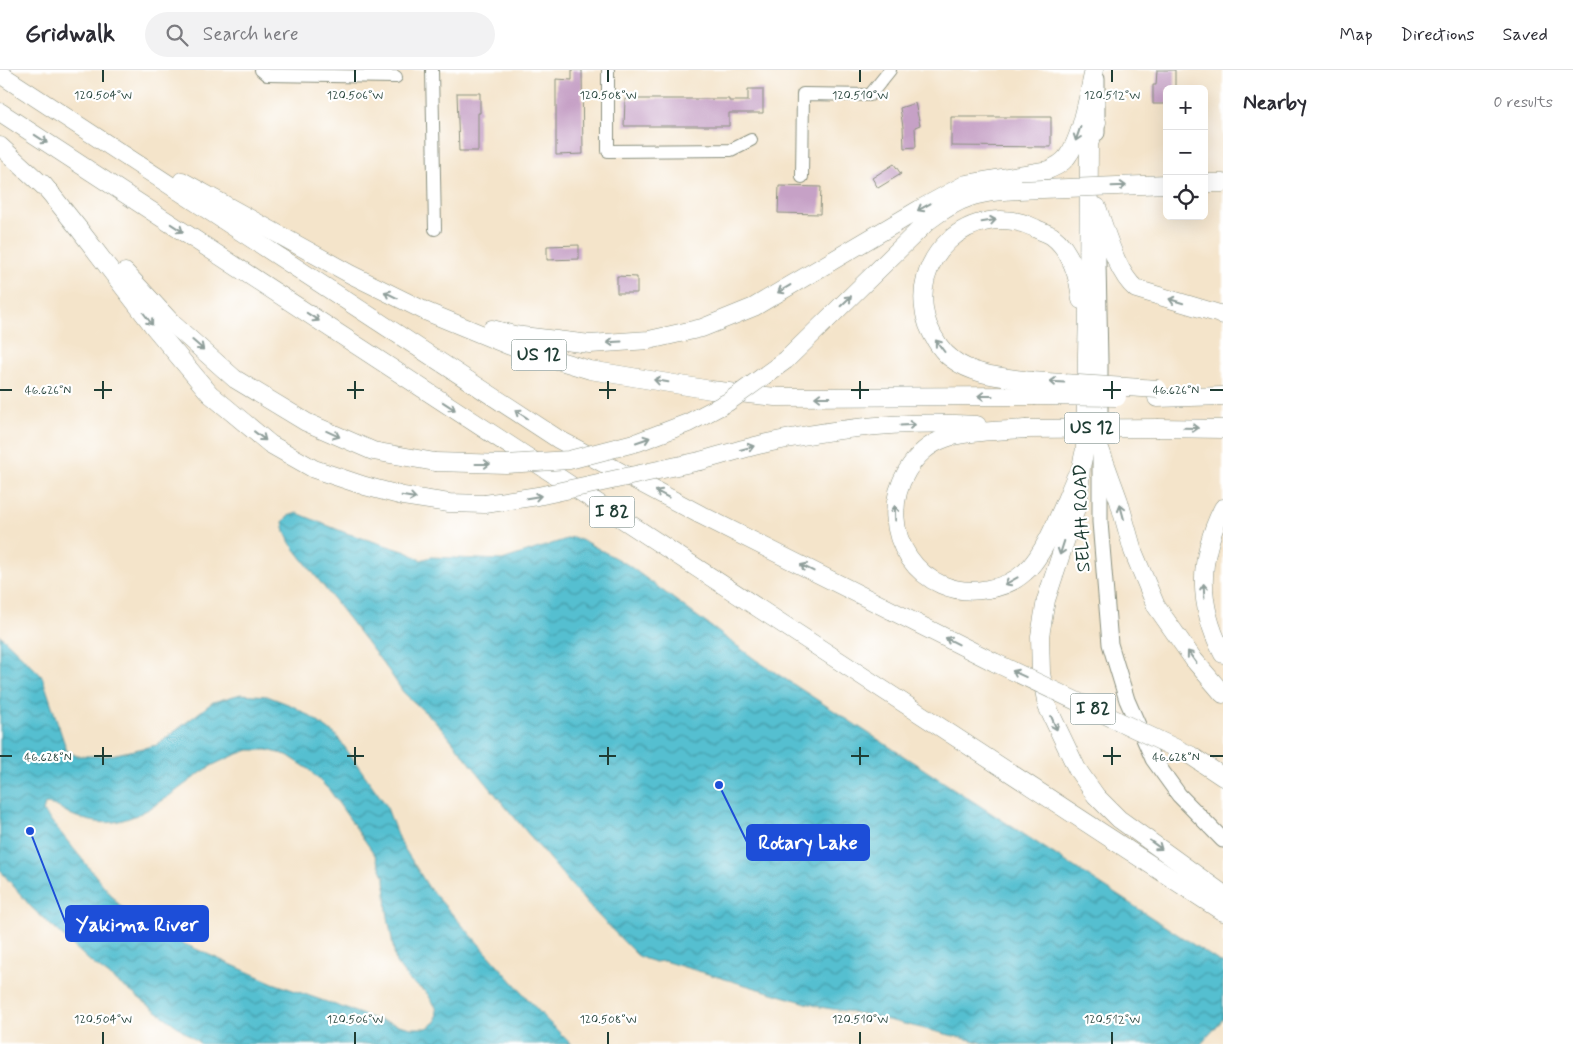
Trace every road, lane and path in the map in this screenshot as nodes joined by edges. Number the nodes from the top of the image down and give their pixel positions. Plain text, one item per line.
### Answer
1 (261, 70) edge
2 (432, 70) edge
3 (608, 70) edge
4 (890, 70) edge
5 (1095, 70) edge
6 (0, 74) edge
7 (396, 77) dead end
8 (0, 112) edge
9 (1097, 122) junction
10 (93, 134) junction
11 (751, 140) dead end
12 (0, 146) edge
13 (802, 177) dead end
14 (1208, 183) edge
15 (1223, 183) edge
16 (43, 184) junction
17 (1163, 184) edge
18 (1097, 207) junction
19 (434, 229) dead end
20 (425, 311) junction
21 (1223, 315) edge
22 (1094, 356) junction
23 (1033, 388) junction
24 (1223, 391) edge
25 (1158, 394) junction
26 (1223, 396) edge
27 (1025, 428) junction
28 (1223, 428) edge
29 (1099, 446) junction
30 (1081, 467) junction
31 (1223, 508) edge
32 (1223, 654) edge
33 (1223, 694) edge
34 (1223, 777) edge
35 (1223, 840) edge
36 (1223, 894) edge
37 (1223, 912) edge

1 - 7 street
2 - 19 street
3 - 11 street
4 - 13 street
5 - 9 main road, SELAH ROAD
5 -> 20 highway
6 - 10 highway, I 82
8 -> 37 highway, I 82
9 - 18 main road, SELAH ROAD
9 - 22 highway
20 -> 10 highway, US 12
34 -> 10 highway, I 82, bridge
12 - 16 highway, US 12
14 - 15 highway
16 -> 17 highway, bridge
16 -> 27 highway, US 12, bridge
21 -> 18 highway
18 - 22 main road, SELAH ROAD
23 -> 20 highway, US 12
23 -> 22 highway
22 - 29 main road, SELAH ROAD
22 - 30 highway
25 -> 23 highway, US 12, bridge
24 - 25 highway
25 - 26 highway, US 12
27 -> 28 highway, US 12, bridge
30 -> 27 highway
33 -> 29 highway
29 - 35 main road, SELAH ROAD
30 -> 36 highway
32 -> 31 highway

